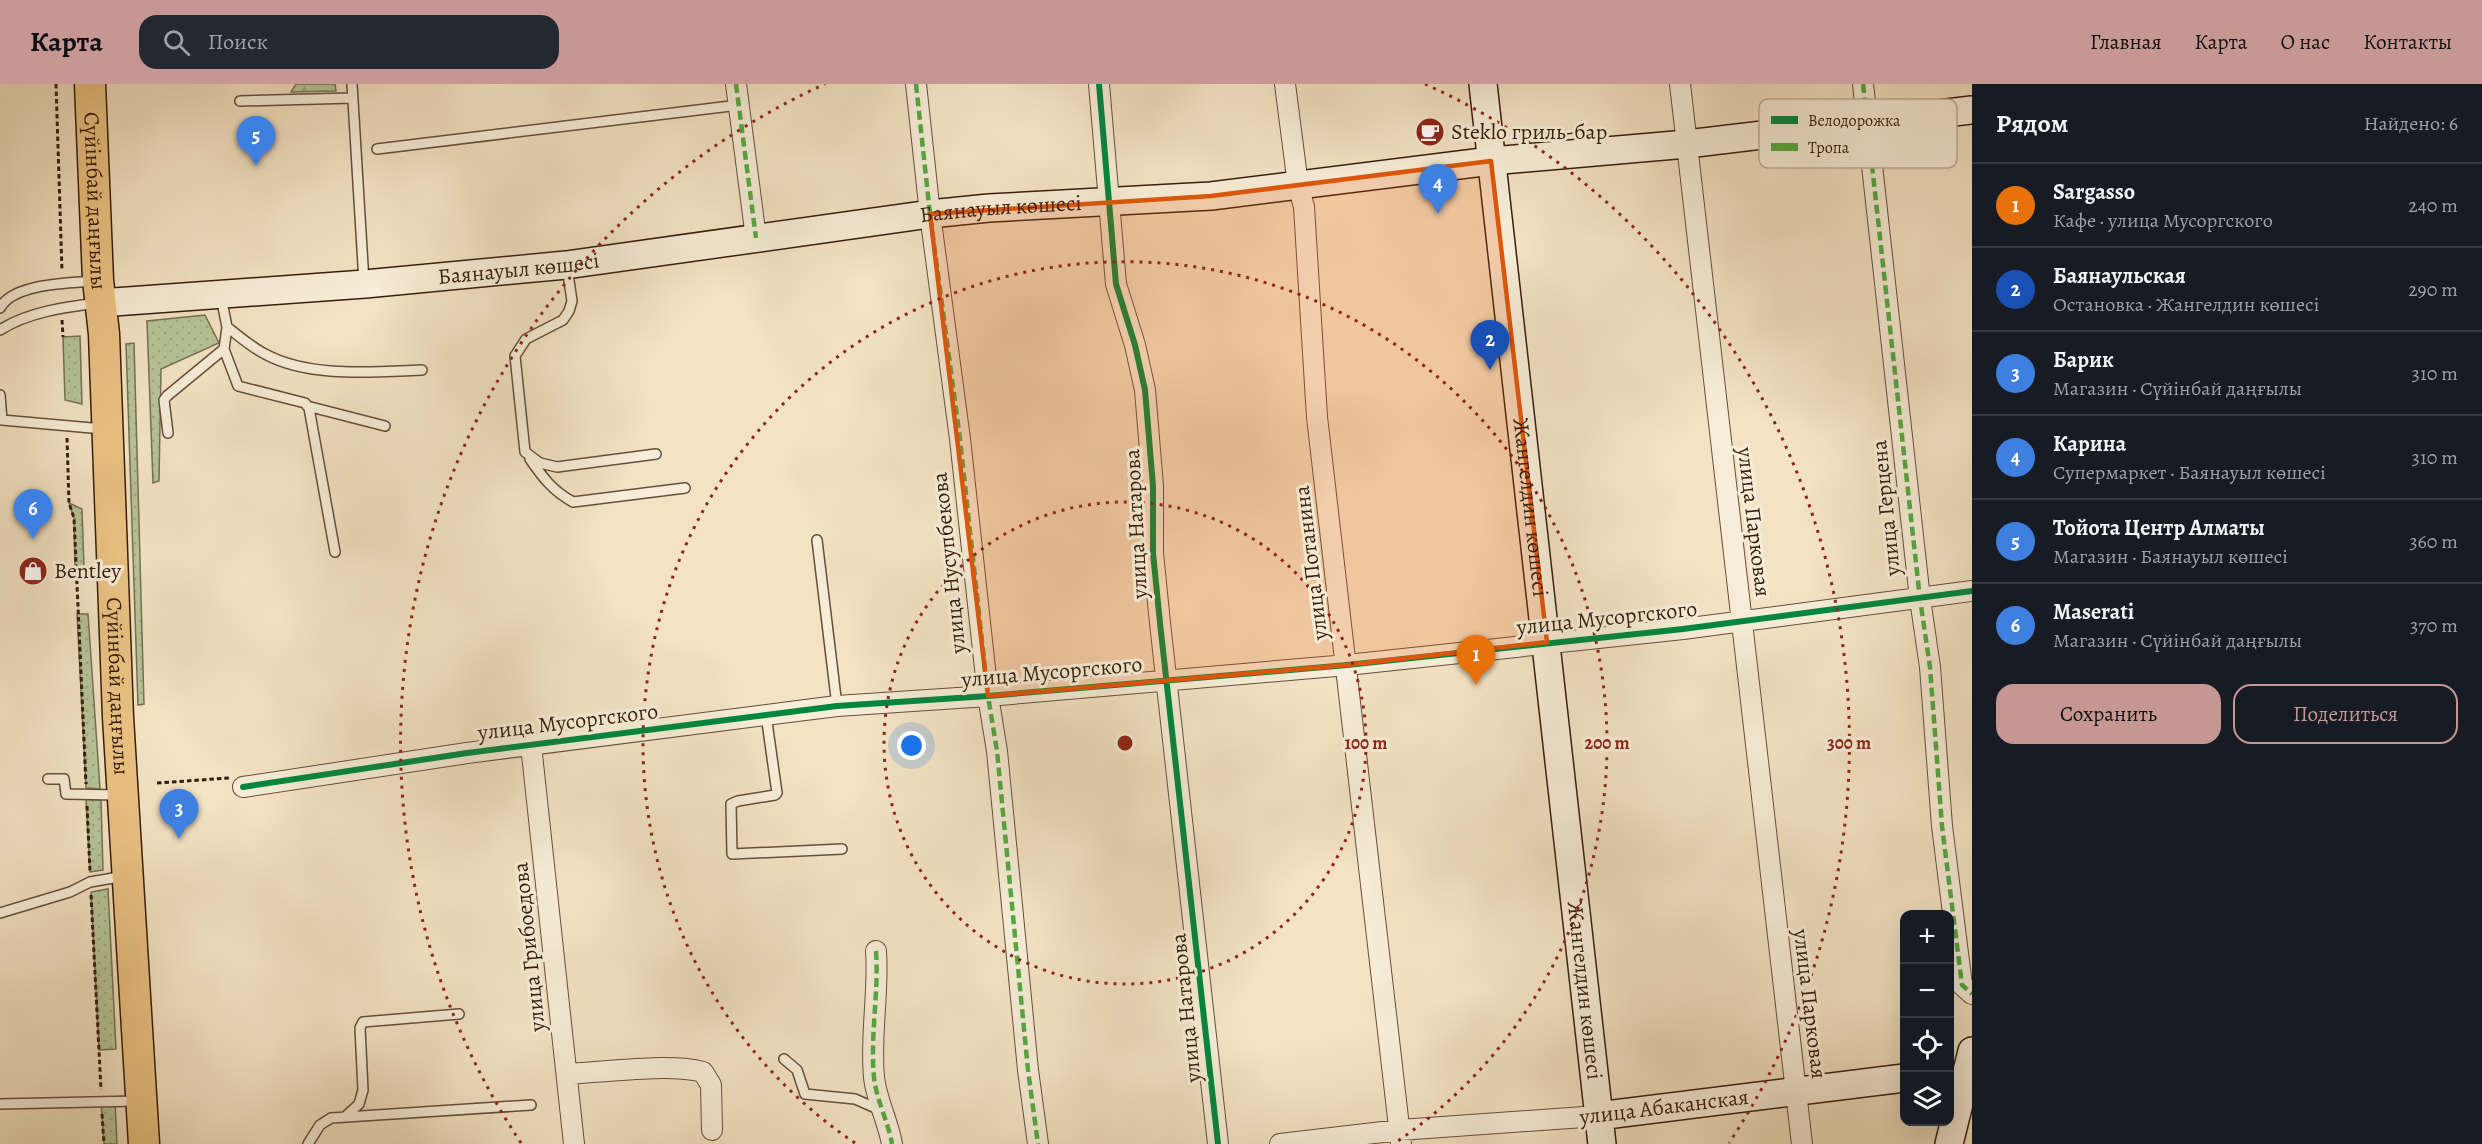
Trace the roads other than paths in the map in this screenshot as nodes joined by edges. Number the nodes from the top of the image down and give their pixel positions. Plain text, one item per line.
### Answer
1 (90, 84) edge
2 (352, 84) edge
3 (736, 84) edge
4 (916, 84) edge
5 (1099, 84) edge
6 (1285, 84) edge
7 (1483, 84) edge
8 (1680, 84) edge
9 (1863, 84) edge
10 (352, 98) junction
11 (1865, 99) edge
12 (240, 101) dead end
13 (739, 105) junction
14 (1972, 110) edge
15 (1957, 112) edge
16 (1759, 136) edge
17 (1687, 144) junction
18 (377, 149) dead end
19 (1491, 161) junction
20 (1873, 168) edge
21 (1298, 185) junction
22 (1110, 202) junction
23 (930, 214) junction
24 (756, 238) junction
25 (566, 265) junction
26 (364, 284) junction
27 (99, 292) junction
28 (221, 295) junction
29 (0, 308) edge
30 (226, 327) junction
31 (0, 330) edge
32 (224, 349) junction
33 (422, 370) dead end
34 (0, 395) edge
35 (307, 406) junction
36 (385, 426) dead end
37 (106, 430) junction
38 (168, 433) dead end
39 (525, 452) junction
40 (656, 454) dead end
41 (685, 488) dead end
42 (816, 540) dead end
43 (335, 552) dead end
44 (1972, 591) edge
45 (1920, 599) junction
46 (1743, 620) junction
47 (1547, 642) junction
48 (1347, 665) junction
49 (1166, 680) junction
50 (988, 696) junction
51 (837, 706) junction
52 (766, 715) junction
53 (531, 745) junction
54 (48, 779) dead end
55 (243, 787) road end
56 (123, 795) junction
57 (842, 849) dead end
58 (127, 876) junction
59 (0, 913) edge
60 (876, 951) dead end
61 (1972, 994) edge
62 (459, 1014) dead end
63 (784, 1059) dead end
64 (1965, 1066) edge
65 (567, 1074) junction
66 (1900, 1079) edge
67 (1797, 1091) junction
68 (142, 1101) junction
69 (0, 1104) edge
70 (531, 1105) dead end
71 (885, 1112) junction
72 (346, 1116) junction
73 (1598, 1116) junction
74 (712, 1130) dead end
75 (1400, 1137) edge
76 (144, 1144) edge
77 (309, 1144) edge
78 (574, 1144) edge
79 (892, 1144) edge
80 (1038, 1144) edge
81 (1218, 1144) edge
82 (1280, 1144) edge
83 (1602, 1144) edge
84 (1802, 1144) edge
85 (1949, 1144) edge

1 - 27 main road, Сүйінбай даңғылы
2 - 10 lane
3 - 13 street
4 - 23 street, улица Нусупбекова
5 - 22 street, улица Натарова
6 - 21 street, улица Потанина
7 - 19 main road, Жангелдин көшесі
8 - 17 street, улица Парковая
9 - 11 street, улица Герцена
10 - 12 lane
10 - 26 lane
13 - 18 lane
13 - 24 street
14 - 15 main road, Баянауыл көшесі
16 - 17 main road, Баянауыл көшесі
17 - 19 main road, Баянауыл көшесі
17 - 46 street, улица Парковая
19 - 21 main road, Баянауыл көшесі
19 - 47 main road, Жангелдин көшесі
20 - 45 street, улица Герцена
21 - 22 main road, Баянауыл көшесі
21 - 48 street, улица Потанина
22 - 23 main road, Баянауыл көшесі
22 - 49 street, улица Натарова
23 - 24 main road, Баянауыл көшесі
23 - 50 street, улица Нусупбекова
24 - 25 main road, Баянауыл көшесі
25 - 26 main road, Баянауыл көшесі
25 - 39 lane
26 - 28 main road, Баянауыл көшесі
27 - 28 main road, Баянауыл көшесі
27 - 29 lane
27 - 31 lane
27 - 37 main road, Сүйінбай даңғылы
28 - 30 lane
30 - 32 lane
30 - 33 lane
32 - 35 lane
32 - 38 lane
34 - 37 lane
35 - 36 lane
35 - 43 lane
37 - 56 main road, Сүйінбай даңғылы
39 - 40 lane
39 - 41 lane
42 - 51 lane
44 - 45 street, улица Мусоргского
45 - 46 street, улица Мусоргского
45 - 61 street, улица Герцена
46 - 47 street, улица Мусоргского
46 - 67 street, улица Парковая
47 - 48 street, улица Мусоргского
47 - 73 main road, Жангелдин көшесі
48 - 49 street, улица Мусоргского
48 - 75 street, улица Потанина
49 - 50 street, улица Мусоргского
49 - 81 street, улица Натарова
50 - 51 street, улица Мусоргского
50 - 80 street, улица Нусупбекова
51 - 52 street, улица Мусоргского
52 - 53 street, улица Мусоргского
52 - 57 lane
53 - 55 street, улица Мусоргского
53 - 65 street, улица Грибоедова
54 - 56 lane
56 - 58 main road, Сүйінбай даңғылы
58 - 59 lane
58 - 68 main road, Сүйінбай даңғылы
60 - 71 street
62 - 72 lane
63 - 71 lane
64 - 85 main road
65 - 74 street
65 - 78 street, улица Грибоедова
66 - 67 main road, улица Абаканская
67 - 73 main road, улица Абаканская
67 - 84 street, улица Парковая
68 - 69 lane
68 - 76 main road, Сүйінбай даңғылы
70 - 72 lane
71 - 79 street
72 - 77 lane
73 - 75 street, улица Абаканская
73 - 83 main road, Жангелдин көшесі
75 - 82 street, улица Абаканская

